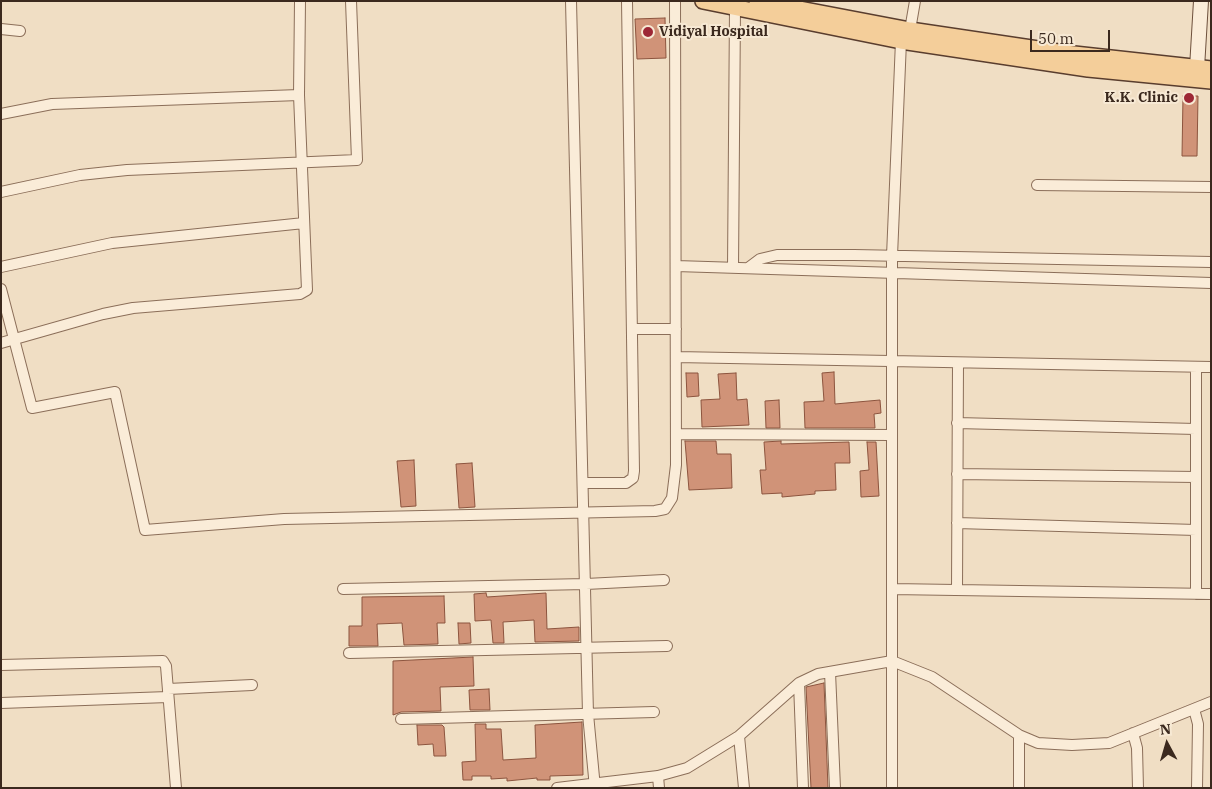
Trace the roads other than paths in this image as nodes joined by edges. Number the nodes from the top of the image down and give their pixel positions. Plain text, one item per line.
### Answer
1 (300, 1) edge
2 (351, 1) edge
3 (572, 1) edge
4 (626, 1) edge
5 (675, 1) edge
6 (702, 1) edge
7 (757, 1) edge
8 (915, 1) edge
9 (1201, 1) edge
10 (735, 8) junction
11 (1, 29) edge
12 (20, 30) dead end
13 (906, 36) junction
14 (1204, 69) edge
15 (1211, 81) edge
16 (299, 95) junction
17 (1, 114) edge
18 (302, 163) junction
19 (1037, 185) dead end
20 (1211, 187) edge
21 (1, 192) edge
22 (304, 223) junction
23 (892, 256) junction
24 (1211, 262) edge
25 (676, 266) junction
26 (1, 268) edge
27 (733, 268) junction
28 (748, 268) junction
29 (892, 272) junction
30 (1211, 283) edge
31 (1, 289) edge
32 (632, 329) junction
33 (676, 329) junction
34 (15, 340) junction
35 (1, 343) edge
36 (676, 357) junction
37 (892, 362) junction
38 (958, 363) junction
39 (1196, 367) junction
40 (1211, 367) edge
41 (957, 424) junction
42 (1196, 429) junction
43 (676, 434) junction
44 (892, 435) junction
45 (957, 474) junction
46 (1196, 477) junction
47 (584, 482) junction
48 (585, 512) junction
49 (957, 523) junction
50 (1196, 530) junction
51 (664, 580) dead end
52 (586, 584) junction
53 (343, 589) dead end
54 (892, 589) junction
55 (957, 590) junction
56 (1196, 594) junction
57 (1211, 594) edge
58 (667, 646) dead end
59 (587, 650) junction
60 (349, 654) dead end
61 (892, 661) junction
62 (1, 665) edge
63 (830, 672) junction
64 (799, 683) junction
65 (252, 685) dead end
66 (168, 693) junction
67 (1211, 702) edge
68 (1, 704) edge
69 (1194, 709) junction
70 (654, 712) dead end
71 (588, 714) junction
72 (401, 719) dead end
73 (1133, 733) junction
74 (1019, 735) junction
75 (739, 736) junction
76 (658, 776) junction
77 (595, 785) edge
78 (176, 788) edge
79 (557, 788) edge
80 (659, 788) edge
81 (744, 788) edge
82 (803, 788) edge
83 (836, 788) edge
84 (892, 788) edge
85 (1019, 788) edge
86 (1138, 788) edge
87 (1197, 788) edge

1 - 16 street
2 - 18 street
3 - 47 street
4 - 32 street
5 - 25 street
6 - 10 main road
7 - 13 main road
8 - 13 street
9 - 14 street
10 - 13 main road
10 - 27 street
11 - 12 street
13 - 14 main road
13 - 15 main road
13 - 23 street
16 - 17 street
16 - 18 street
18 - 21 street
18 - 22 street
19 - 20 street
22 - 26 street
22 - 34 street
23 - 24 street
23 - 28 street
23 - 29 street
25 - 27 street
25 - 33 street
27 - 28 street
28 - 29 street
29 - 30 street
29 - 37 street
31 - 34 street
32 - 33 street
32 - 47 street
33 - 36 street
34 - 35 street
34 - 48 street
36 - 37 street
36 - 43 street
37 - 38 street
37 - 44 street
38 - 39 street
38 - 41 street
39 - 40 street
39 - 42 street
41 - 42 street
41 - 45 street
42 - 46 street
43 - 44 street
43 - 48 street
44 - 54 street
45 - 46 street
45 - 49 street
46 - 50 street
47 - 48 street
48 - 52 street
49 - 50 street
49 - 55 street
50 - 56 street
51 - 52 street
52 - 53 street
52 - 59 street
54 - 55 street
54 - 61 street
55 - 56 street
56 - 57 street
58 - 59 street
59 - 60 street
59 - 71 street
61 - 63 street
61 - 74 street
61 - 84 street
62 - 66 street
63 - 64 street
63 - 83 street
64 - 75 street
64 - 82 street
65 - 66 street
66 - 68 street
66 - 78 street
67 - 69 street
69 - 73 street
69 - 87 street
70 - 71 street
71 - 72 street
71 - 77 street
73 - 74 street
73 - 86 street
74 - 85 street
75 - 76 street
75 - 81 street
76 - 77 street
76 - 80 street
77 - 79 street

